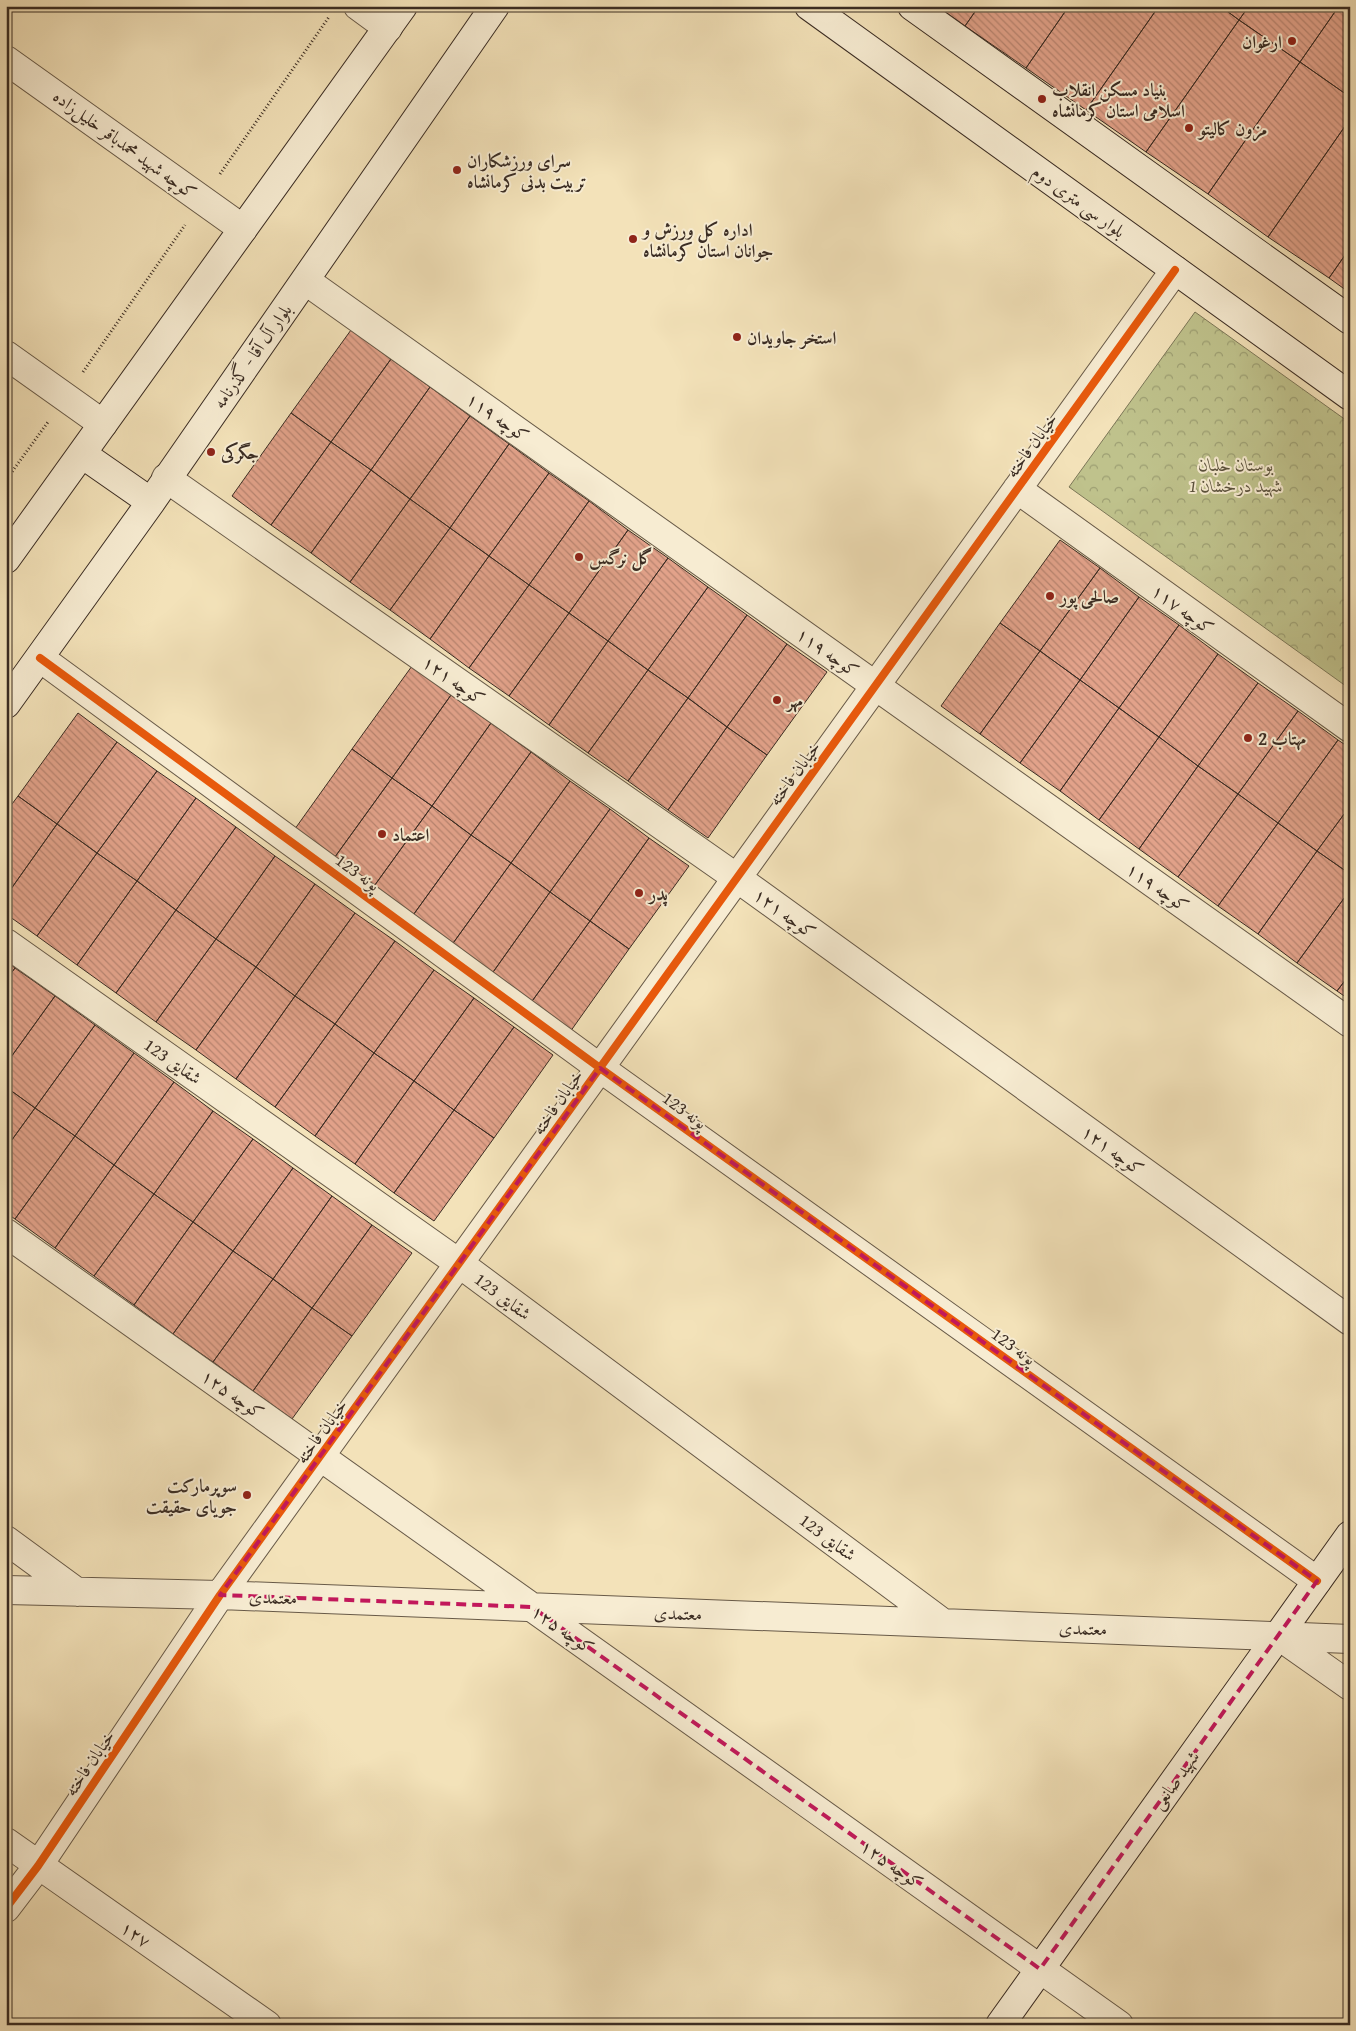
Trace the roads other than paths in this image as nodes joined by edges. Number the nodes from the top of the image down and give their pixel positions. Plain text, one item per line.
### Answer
1 (358, 6) edge
2 (495, 6) edge
3 (809, 6) edge
4 (912, 6) edge
5 (395, 17) edge
6 (6, 60) edge
7 (243, 229) junction
8 (1175, 270) junction
9 (306, 281) junction
10 (1350, 320) edge
11 (6, 356) edge
12 (1350, 396) edge
13 (103, 424) junction
14 (82, 454) junction
15 (166, 478) junction
16 (1017, 489) junction
17 (151, 502) junction
18 (6, 559) edge
19 (40, 658) junction
20 (876, 686) junction
21 (6, 704) edge
22 (1350, 728) edge
23 (737, 878) junction
24 (6, 944) edge
25 (1350, 1023) edge
26 (600, 1068) junction
27 (6, 1233) edge
28 (460, 1264) junction
29 (1350, 1321) edge
30 (320, 1456) junction
31 (1350, 1535) edge
32 (6, 1540) edge
33 (1317, 1581) junction
34 (6, 1590) edge
35 (77, 1592) junction
36 (220, 1595) junction
37 (532, 1607) junction
38 (943, 1623) junction
39 (1279, 1636) junction
40 (1350, 1639) edge
41 (1350, 1686) edge
42 (6, 1842) edge
43 (38, 1866) junction
44 (6, 1908) edge
45 (1040, 1969) junction
46 (267, 2025) edge
47 (1000, 2025) edge
48 (1118, 2025) edge

1 - 5 street
2 - 9 street, بلوار آل آقا - گذرنامه
3 - 8 street, بلوار سی متری دوم
4 - 10 street
5 - 7 street
6 - 7 street, کوچه شهید محمدباقر خلیل‌زاده
7 - 13 street
8 - 12 street, بلوار سی متری دوم
8 - 16 street, خیابان فاخته
9 - 15 street, بلوار آل آقا - گذرنامه
9 - 20 street, کوچه ۱۱۹
11 - 13 street
13 - 14 street
14 - 17 street
14 - 18 street
15 - 17 street, بلوار آل آقا - گذرنامه
15 - 23 street, کوچه ۱۲۱
16 - 20 street, خیابان فاخته
16 - 22 street, کوچه ۱۱۷
17 - 19 street, بلوار آل آقا - گذرنامه
19 - 21 street, بلوار آل آقا - گذرنامه
19 - 26 street, 123 پونه
20 - 23 street, خیابان فاخته
20 - 25 street, کوچه ۱۱۹
23 - 26 street, خیابان فاخته
23 - 29 street, کوچه ۱۲۱
24 - 28 street, 123 شقایق
26 - 28 street, خیابان فاخته
26 - 33 street, 123 پونه
27 - 30 street, کوچه ۱۲۵
28 - 30 street, خیابان فاخته
28 - 38 street, 123 شقایق
30 - 36 street, خیابان فاخته
30 - 37 street, کوچه ۱۲۵
31 - 33 street, شهید صانعی
32 - 35 street
33 - 39 street, شهید صانعی
34 - 35 street, معتمدی
35 - 36 street, معتمدی
36 - 37 street, معتمدی
36 - 43 street, خیابان فاخته
37 - 38 street, معتمدی
37 - 45 street, کوچه ۱۲۵
38 - 39 street, معتمدی
39 - 40 street, معتمدی
39 - 41 street
39 - 45 street, شهید صانعی
42 - 43 street, ۱۲۷
43 - 44 street, خیابان فاخته
43 - 46 street, ۱۲۷
45 - 47 street, شهید صانعی
45 - 48 street, کوچه ۱۲۵

